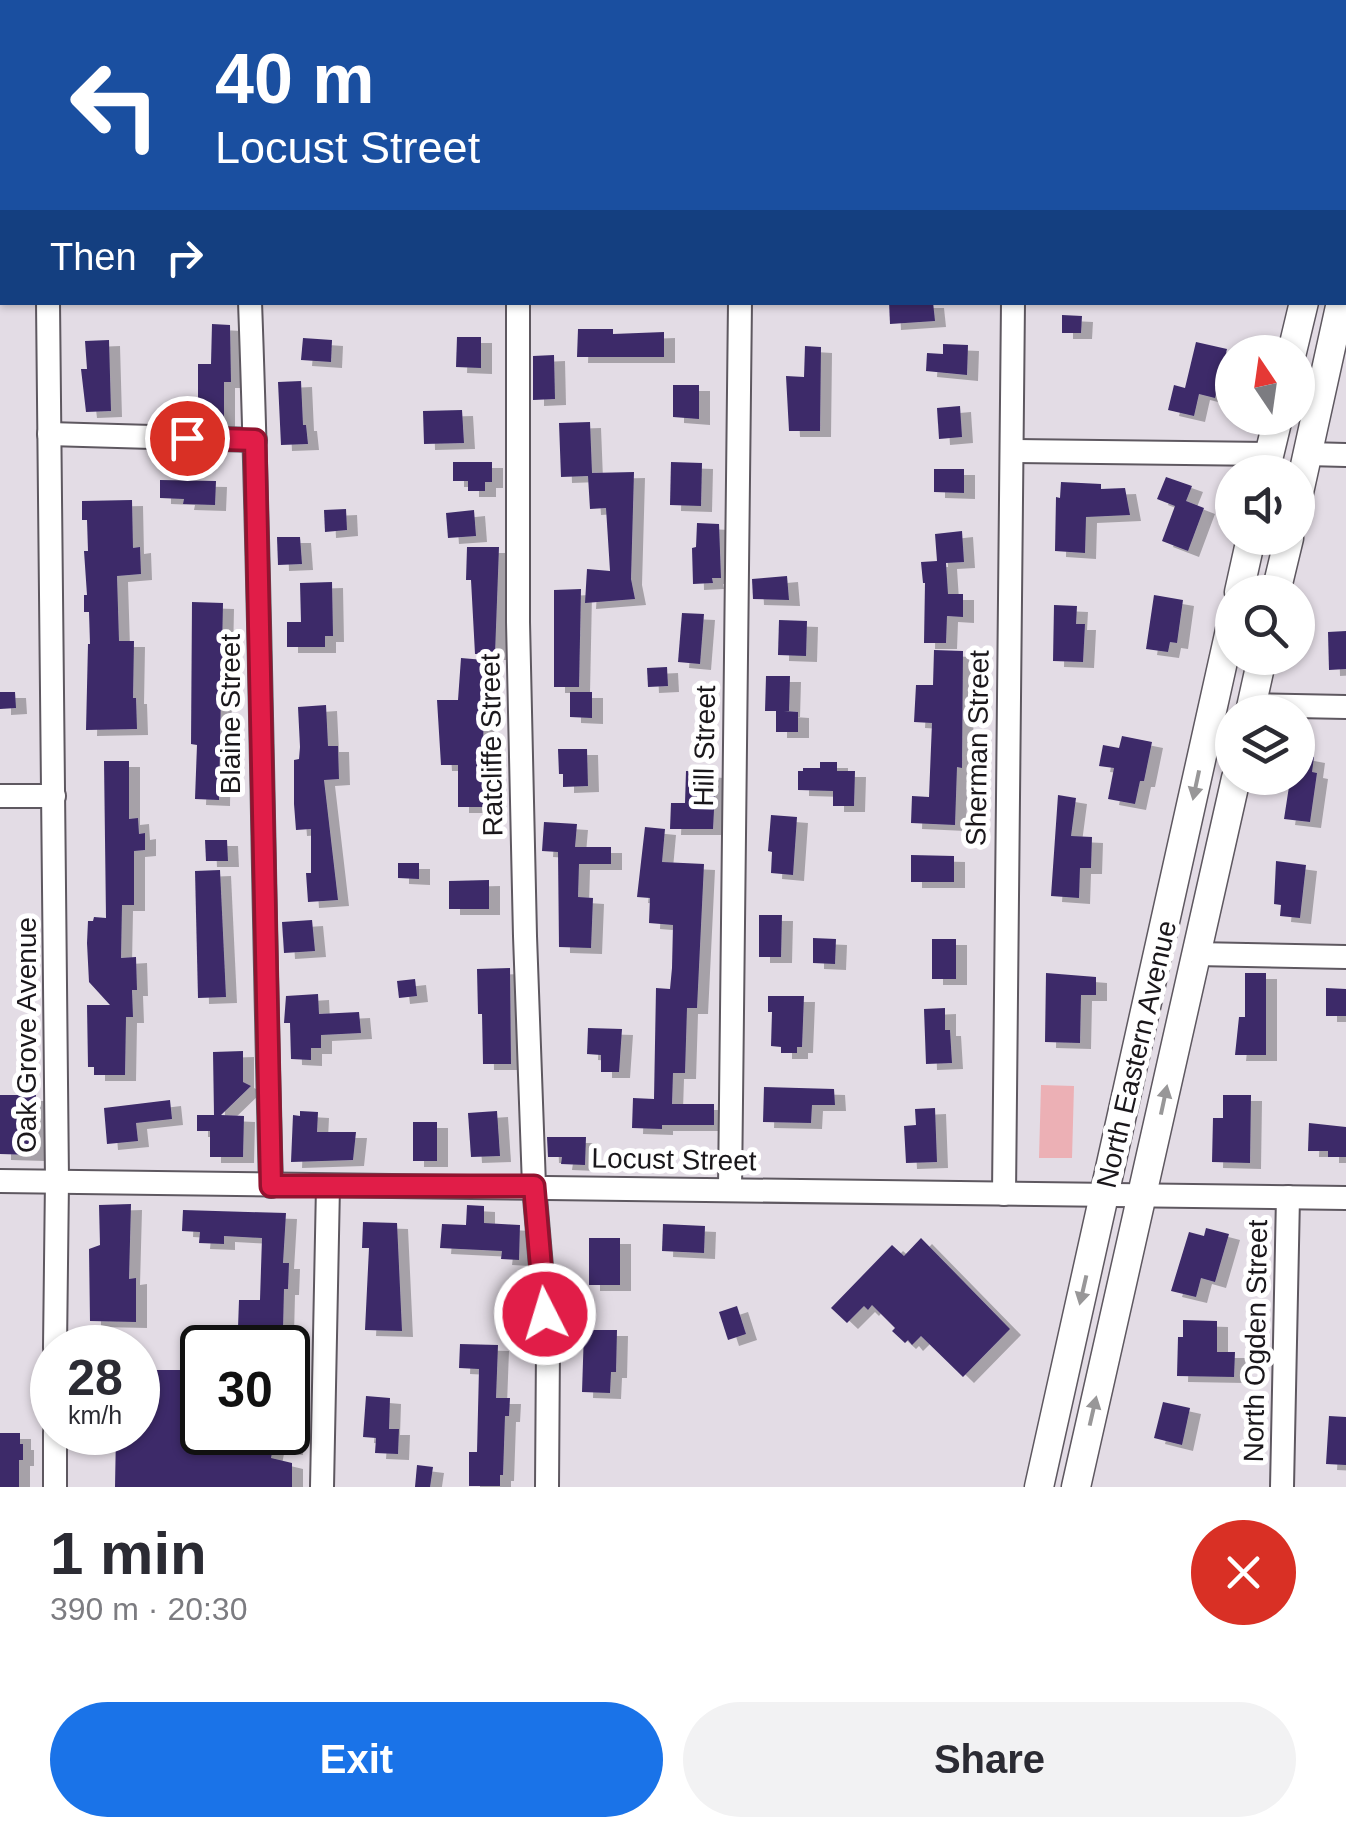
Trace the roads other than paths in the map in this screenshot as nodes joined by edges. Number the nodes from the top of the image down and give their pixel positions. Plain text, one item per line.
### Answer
1 (48, 305) edge
2 (250, 305) edge
3 (518, 305) edge
4 (740, 305) edge
5 (1013, 305) edge
6 (1303, 305) edge
7 (1340, 305) edge
8 (1296, 335) edge
9 (49, 434) junction
10 (255, 440) junction
11 (1012, 451) junction
12 (1307, 454) joint
13 (1346, 455) edge
14 (1215, 461) edge
15 (1220, 675) edge
16 (1346, 707) edge
17 (1315, 708) edge
18 (1232, 795) edge
19 (0, 796) edge
20 (54, 796) junction
21 (1196, 954) junction
22 (1346, 956) edge
23 (0, 1180) edge
24 (57, 1180) junction
25 (271, 1186) junction
26 (328, 1186) junction
27 (534, 1186) junction
28 (730, 1190) junction
29 (1004, 1194) junction
30 (1105, 1195) junction
31 (1143, 1195) junction
32 (1288, 1197) junction
33 (1346, 1198) edge
34 (55, 1325) edge
35 (55, 1455) edge
36 (55, 1487) edge
37 (322, 1487) edge
38 (547, 1487) edge
39 (1040, 1487) edge
40 (1076, 1487) edge
41 (1282, 1487) edge

1 - 9 street, Oak Grove Avenue
2 - 10 street, Blaine Street
3 - 27 street, Ratcliffe Street
4 - 28 street, Hill Street
5 - 11 street, Sherman Street
6 - 8 main road
7 - 12 main road
9 - 10 street
9 - 20 street, Oak Grove Avenue
10 - 25 street, Blaine Street
11 - 14 street
11 - 29 street, Sherman Street
12 - 13 street
15 -> 30 main road, North Eastern Avenue
16 - 17 street
18 - 21 main road, North Eastern Avenue
19 - 20 street
20 - 24 street, Oak Grove Avenue
21 - 22 street
31 -> 21 main road, North Eastern Avenue
23 - 24 street, Locust Street
24 - 25 street, Locust Street
24 - 34 street, Oak Grove Avenue
25 - 26 street, Locust Street
26 - 27 street, Locust Street
26 - 37 street
27 - 28 street, Locust Street
27 - 38 street, Ratcliffe Street
28 - 29 street, Locust Street
29 - 30 street, Locust Street
30 - 31 street, Locust Street
30 -> 39 main road, North Eastern Avenue
31 - 32 street, Locust Street
40 -> 31 main road, North Eastern Avenue
32 - 33 street, Locust Street
32 - 41 street, North Ogden Street
35 - 36 street

